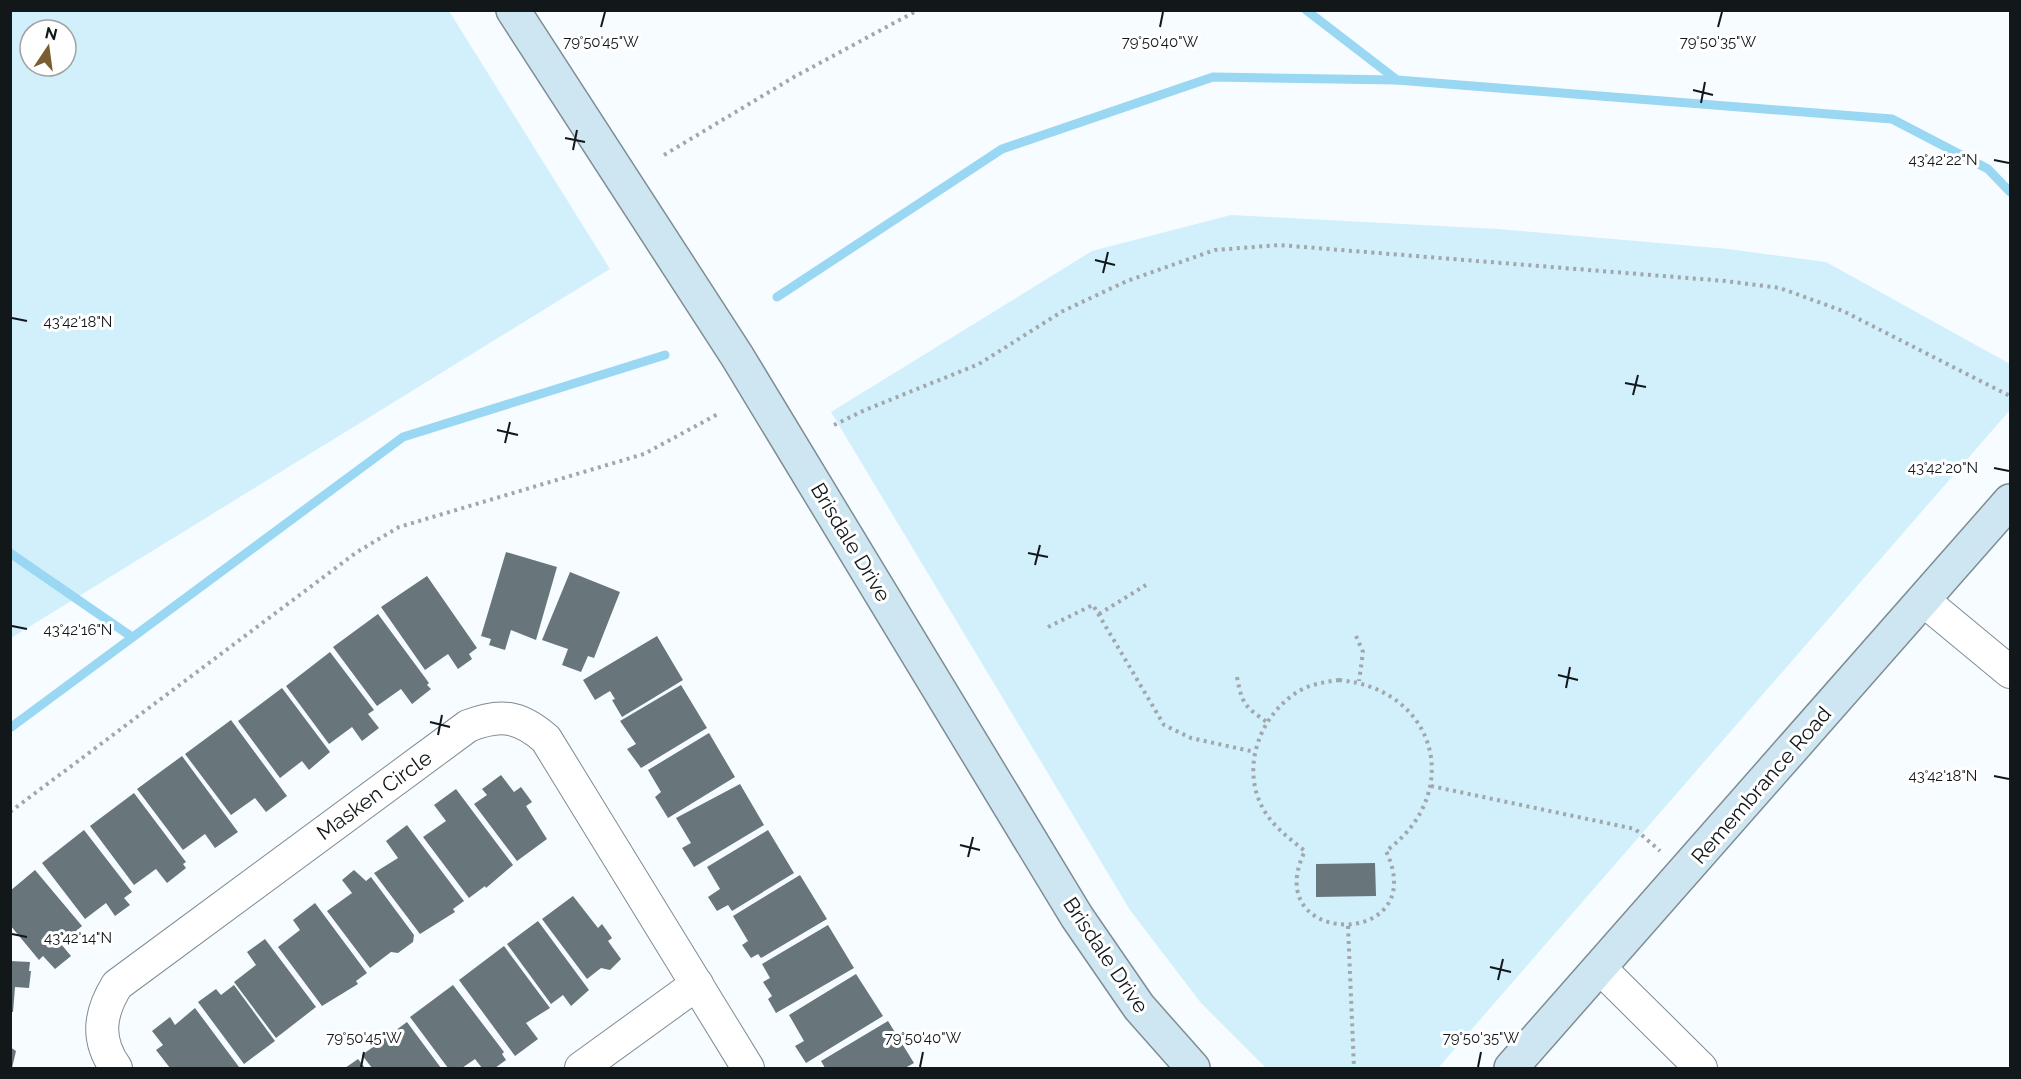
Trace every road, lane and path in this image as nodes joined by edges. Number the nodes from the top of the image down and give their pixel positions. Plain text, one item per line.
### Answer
1 (513, 10) edge
2 (918, 10) edge
3 (664, 155) dead end
4 (2010, 396) edge
5 (718, 414) dead end
6 (834, 425) dead end
7 (2010, 501) edge
8 (1146, 585) dead end
9 (1923, 600) junction
10 (1099, 614) junction
11 (1048, 627) dead end
12 (1356, 636) dead end
13 (2010, 672) edge
14 (1237, 677) dead end
15 (1359, 682) junction
16 (1267, 722) junction
17 (1255, 752) junction
18 (1431, 786) junction
19 (10, 812) edge
20 (1684, 872) junction
21 (1348, 926) junction
22 (1600, 968) junction
23 (697, 984) junction
24 (116, 1068) edge
25 (581, 1068) edge
26 (748, 1068) edge
27 (1193, 1068) edge
28 (1354, 1068) edge
29 (1511, 1068) edge
30 (1701, 1068) edge

1 - 27 street, Brisdale Drive
2 - 3 path
4 - 6 path
5 - 19 path
7 - 9 street, Remembrance Road
8 - 10 path
9 - 13 street
9 - 20 street, Remembrance Road
10 - 11 path
10 - 17 path
12 - 15 path
14 - 16 path
15 - 16 path
15 - 18 path
16 - 17 path
17 - 21 path
18 - 20 path
18 - 21 path
20 - 22 street, Remembrance Road
21 - 28 path
22 - 29 street, Remembrance Road
22 - 30 street
23 - 24 street, Masken Circle
23 - 25 street
23 - 26 street, Masken Circle

